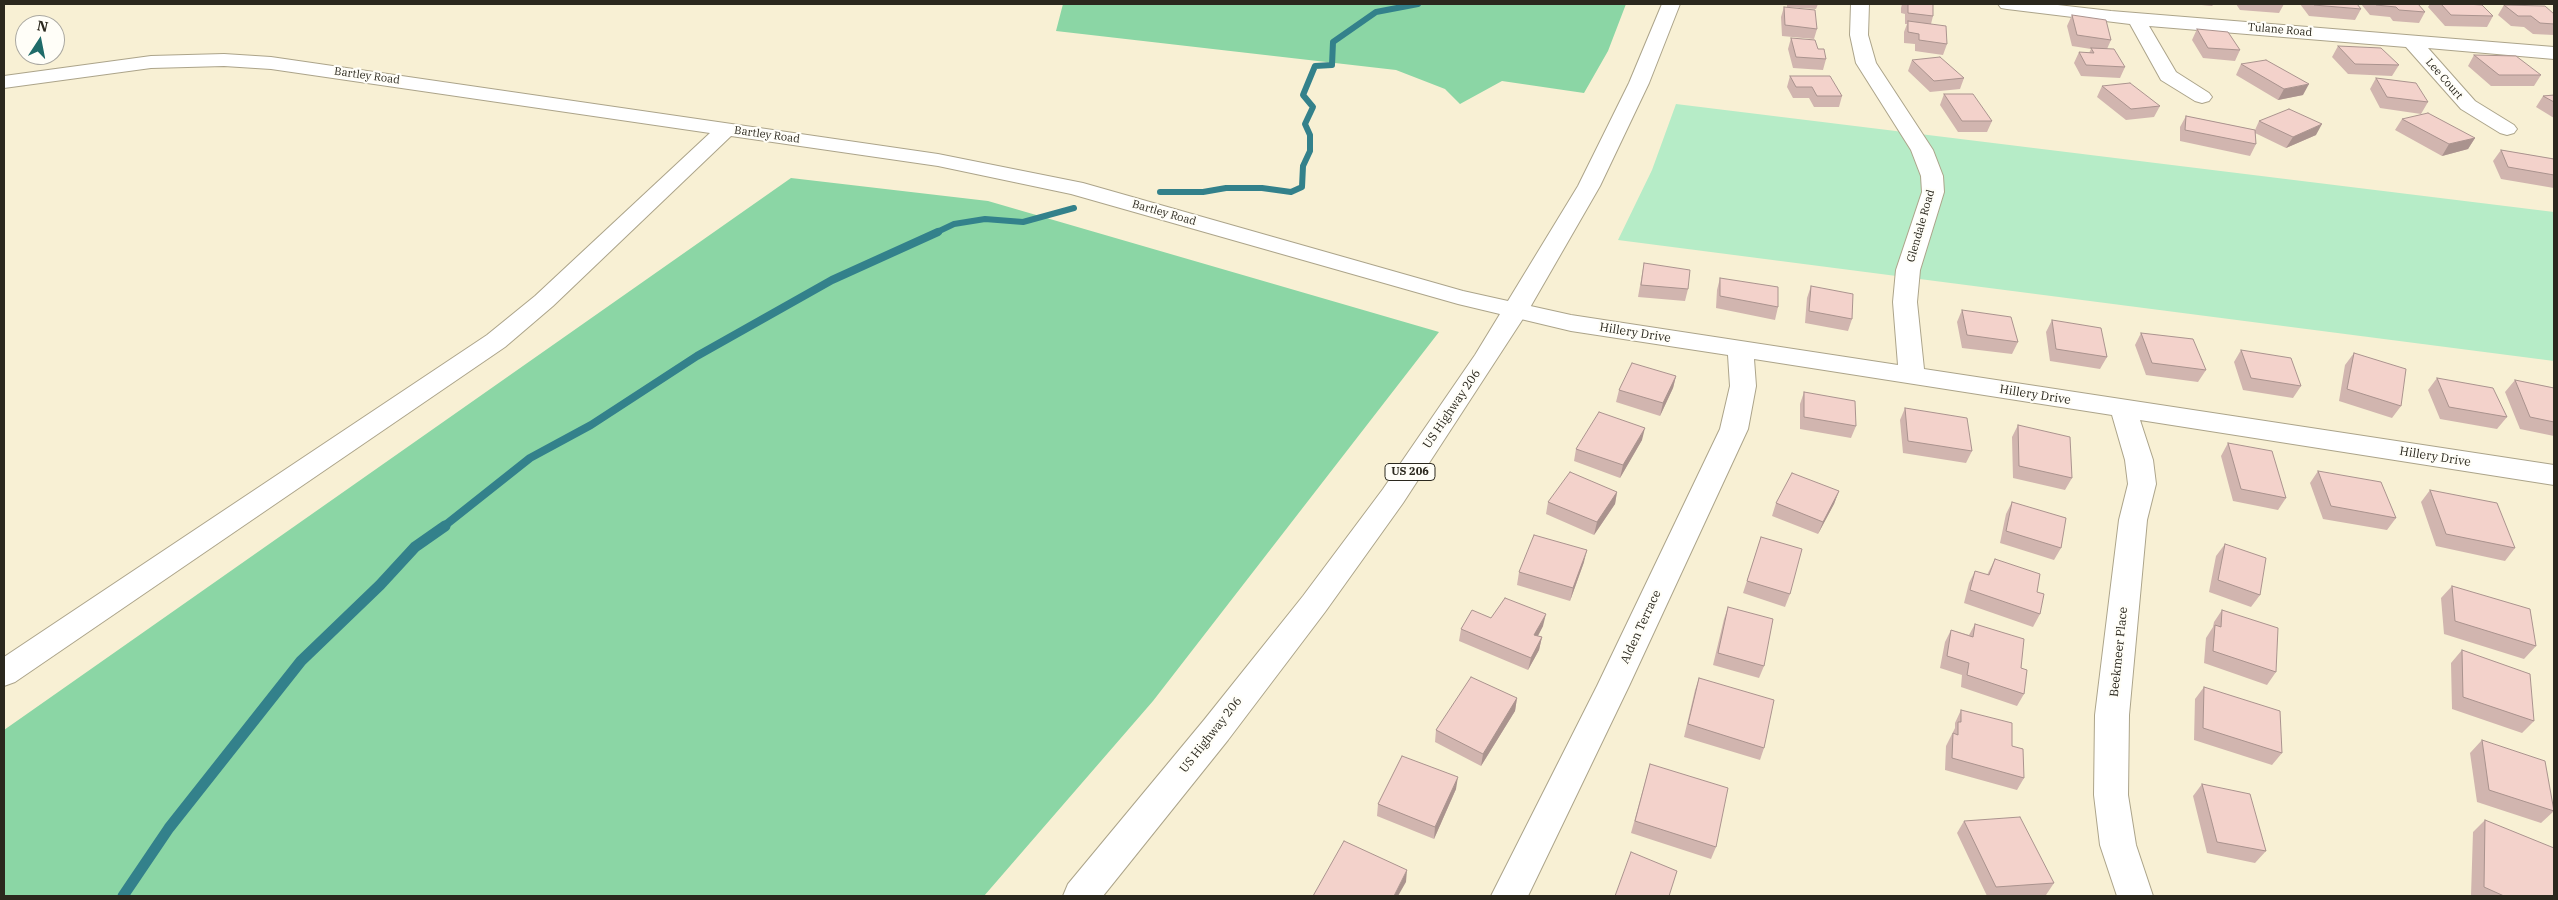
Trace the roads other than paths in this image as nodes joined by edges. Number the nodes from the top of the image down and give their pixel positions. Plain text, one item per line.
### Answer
1 (1671, 4) edge
2 (1860, 4) edge
3 (2007, 4) edge
4 (2136, 19) junction
5 (2411, 41) junction
6 (2554, 53) edge
7 (4, 82) edge
8 (2202, 98) dead end
9 (727, 129) junction
10 (2507, 129) dead end
11 (1516, 311) junction
12 (1740, 350) junction
13 (1912, 377) junction
14 (2124, 409) junction
15 (2547, 473) edge
16 (2554, 497) edge
17 (4, 673) edge
18 (1081, 896) edge
19 (1509, 896) edge
20 (2135, 896) edge

1 - 11 main road, US Highway 206 / US 206
2 - 13 main road, Glendale Road
3 - 4 main road, Tulane Road
4 - 5 main road, Tulane Road
4 - 8 main road
5 - 6 main road, Tulane Road
5 - 10 main road, Lee Court
7 - 9 main road, Bartley Road
9 - 11 main road, Bartley Road
9 - 17 main road
11 - 12 main road, Hillery Drive
11 - 18 main road, US Highway 206 / US 206
12 - 13 main road, Hillery Drive
12 - 19 main road, Alden Terrace
13 - 14 main road, Hillery Drive
14 - 15 main road, Hillery Drive
14 - 20 main road, Beekmeer Place
15 - 16 main road

